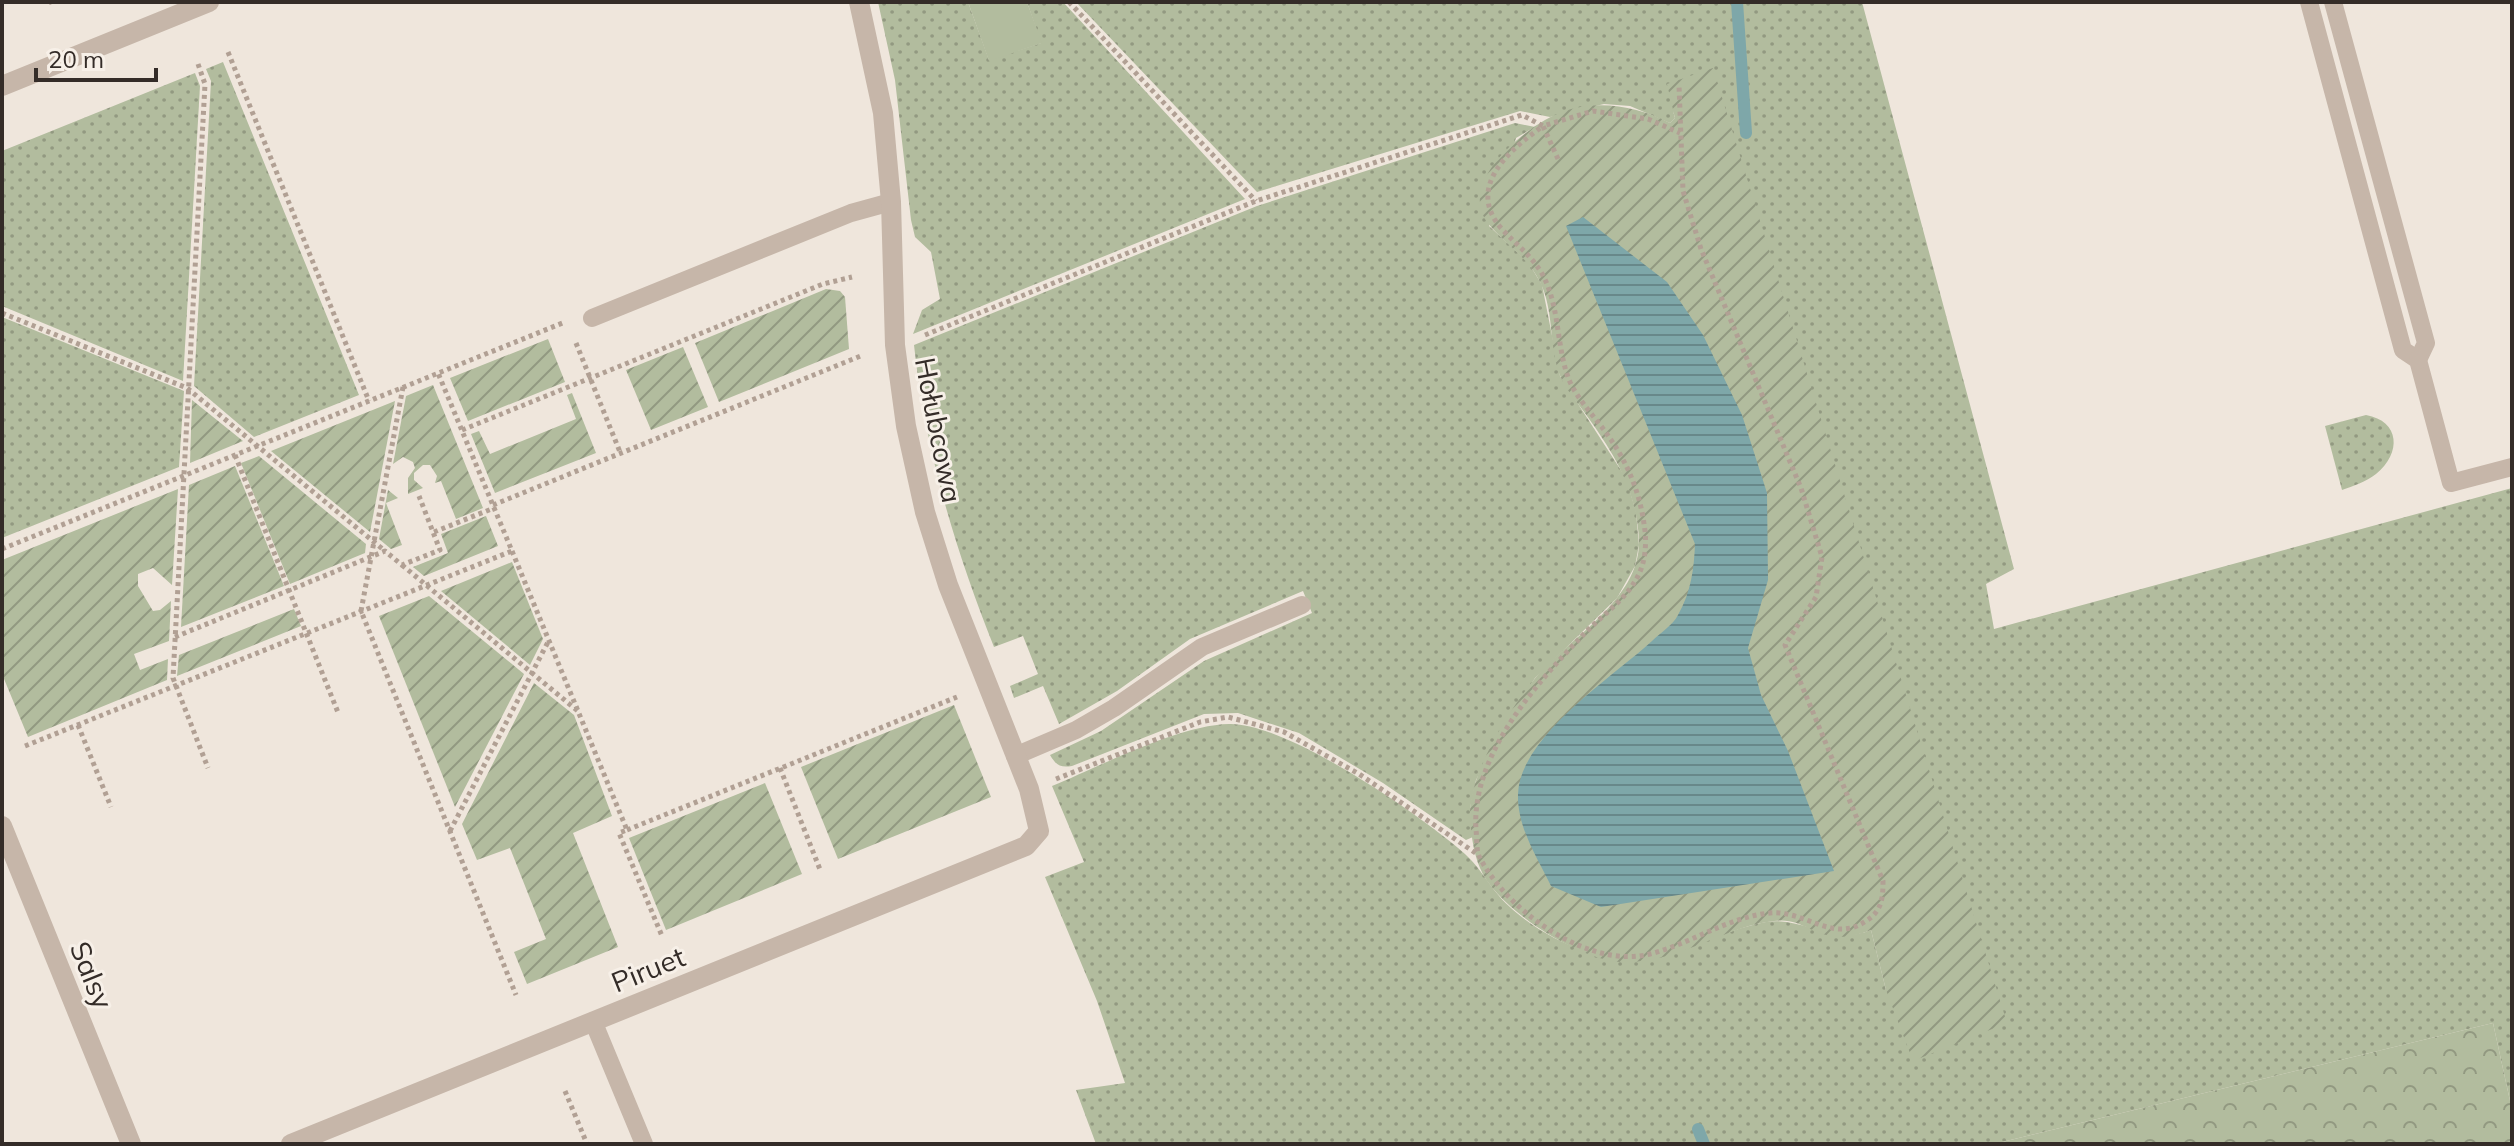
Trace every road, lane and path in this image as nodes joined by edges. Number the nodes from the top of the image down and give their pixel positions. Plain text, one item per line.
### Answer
1 (209, 2) edge
2 (859, 2) edge
3 (1069, 2) edge
4 (2309, 2) edge
5 (2333, 2) edge
6 (228, 52) dead end
7 (198, 64) dead end
8 (1679, 85) dead end
9 (2, 86) edge
10 (1543, 126) junction
11 (1680, 133) junction
12 (1558, 159) dead end
13 (1256, 201) junction
14 (891, 202) junction
15 (852, 277) dead end
16 (2, 313) edge
17 (592, 318) joint
18 (569, 327) junction
19 (913, 340) dead end
20 (863, 355) dead end
21 (2418, 360) junction
22 (438, 373) junction
23 (590, 378) junction
24 (403, 387) junction
25 (187, 388) junction
26 (369, 401) junction
27 (461, 430) junction
28 (257, 446) junction
29 (620, 453) junction
30 (235, 455) junction
31 (2512, 467) edge
32 (184, 475) junction
33 (419, 496) dead end
34 (493, 506) junction
35 (434, 532) junction
36 (373, 541) junction
37 (2, 549) edge
38 (385, 551) junction
39 (512, 551) junction
40 (370, 557) junction
41 (402, 565) junction
42 (425, 585) junction
43 (290, 590) junction
44 (1302, 605) dead end
45 (361, 611) junction
46 (307, 633) junction
47 (175, 637) junction
48 (550, 639) junction
49 (532, 673) junction
50 (176, 686) junction
51 (957, 697) dead end
52 (580, 712) junction
53 (339, 715) dead end
54 (78, 725) junction
55 (25, 746) dead end
56 (1015, 756) junction
57 (208, 768) dead end
58 (780, 768) junction
59 (1029, 789) junction
60 (111, 807) dead end
61 (2, 826) edge
62 (627, 830) junction
63 (450, 831) junction
64 (1026, 846) joint
65 (1478, 854) junction
66 (821, 872) dead end
67 (662, 936) dead end
68 (516, 995) dead end
69 (593, 1021) junction
70 (565, 1091) dead end
71 (131, 1144) edge
72 (291, 1144) edge
73 (587, 1144) edge
74 (644, 1144) edge

1 - 9 street
2 - 14 street, Hołubcowa
3 - 13 path
4 - 21 lane
5 - 21 lane
6 - 26 path
7 - 25 path
8 - 11 path
10 - 11 path
10 - 12 path
10 - 13 path
10 - 65 path
11 - 65 path
13 - 19 path
14 - 17 lane
14 - 56 street, Hołubcowa
15 - 23 path
16 - 25 path
17 - 18 path
18 - 22 path
18 - 23 path
20 - 29 path
21 - 31 lane
22 - 24 path
22 - 27 path
23 - 27 path
23 - 29 path
24 - 26 path
24 - 36 path
25 - 28 path
25 - 32 path
26 - 28 path
27 - 34 path
28 - 30 path
28 - 36 path
29 - 34 path
30 - 32 path
30 - 43 path
32 - 37 path
32 - 47 path
33 - 35 path
34 - 35 path
34 - 39 path
35 - 41 path
36 - 38 path
36 - 40 path
38 - 40 path
38 - 41 path
39 - 42 path
39 - 48 path
40 - 43 path
40 - 45 path
41 - 42 path
42 - 45 path
42 - 49 path
43 - 46 path
43 - 47 path
44 - 56 lane
45 - 46 path
45 - 63 path
46 - 50 path
46 - 53 path
47 - 50 path
48 - 49 path
48 - 52 path
49 - 52 path
49 - 63 path
50 - 54 path
50 - 57 path
51 - 58 path
52 - 62 path
54 - 55 path
54 - 60 path
56 - 59 street, Hołubcowa
58 - 62 path
58 - 66 path
59 - 64 street, Hołubcowa
59 - 65 path
61 - 71 street, Salsy
62 - 67 path
63 - 68 path
64 - 69 street, Piruet
69 - 72 street, Piruet
69 - 74 lane
70 - 73 path

